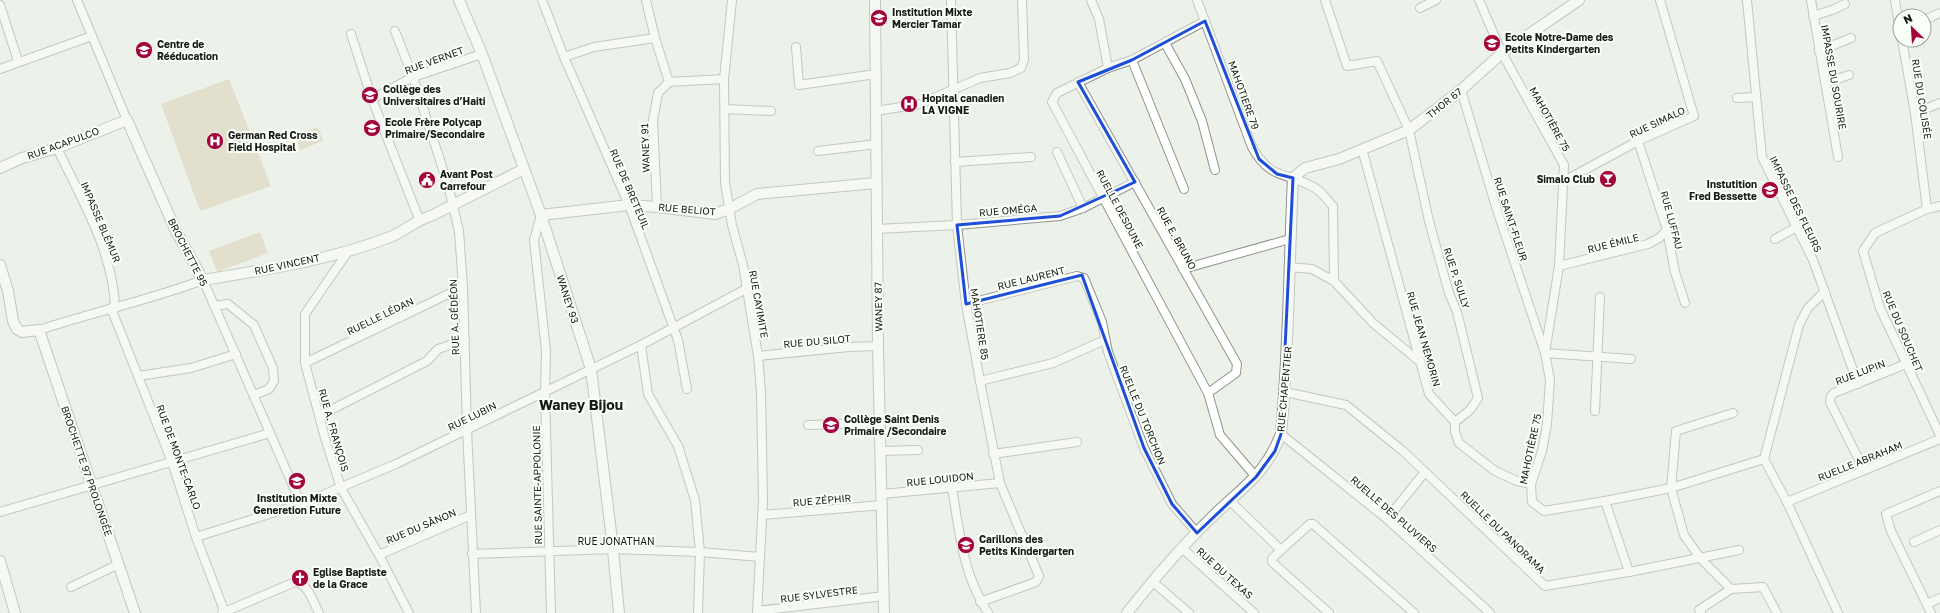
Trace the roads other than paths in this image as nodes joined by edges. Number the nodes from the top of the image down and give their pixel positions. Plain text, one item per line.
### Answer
1 (77, 0) edge
2 (458, 0) edge
3 (542, 0) edge
4 (646, 0) edge
5 (732, 0) edge
6 (875, 0) edge
7 (951, 0) edge
8 (1022, 0) edge
9 (1091, 0) edge
10 (1197, 0) edge
11 (1325, 0) edge
12 (1436, 0) edge
13 (1479, 0) edge
14 (1579, 0) edge
15 (1660, 0) edge
16 (1747, 0) edge
17 (1811, 0) edge
18 (1567, 4) edge
19 (1845, 4) dead end
20 (0, 5) edge
21 (1420, 8) dead end
22 (1814, 16) junction
23 (1205, 21) junction
24 (395, 31) dead end
25 (351, 34) dead end
26 (92, 36) junction
27 (655, 38) junction
28 (1851, 38) dead end
29 (1165, 43) junction
30 (796, 47) dead end
31 (1903, 48) edge
32 (1820, 51) junction
33 (1502, 53) junction
34 (482, 54) junction
35 (564, 57) junction
36 (1132, 60) junction
37 (18, 61) junction
38 (1108, 68) junction
39 (0, 69) edge
40 (876, 74) junction
41 (1849, 75) dead end
42 (413, 77) junction
43 (724, 79) junction
44 (669, 82) junction
45 (1078, 82) junction
46 (1825, 83) junction
47 (954, 90) junction
48 (1461, 90) junction
49 (1756, 96) junction
50 (1737, 98) dead end
51 (372, 99) junction
52 (1940, 103) edge
53 (725, 109) junction
54 (771, 111) dead end
55 (876, 111) junction
56 (1915, 113) junction
57 (127, 120) junction
58 (1409, 130) junction
59 (1638, 141) junction
60 (877, 144) junction
61 (57, 148) junction
62 (1362, 149) junction
63 (818, 151) dead end
64 (1057, 152) dead end
65 (1031, 157) dead end
66 (1838, 157) dead end
67 (955, 162) junction
68 (0, 168) edge
69 (524, 169) junction
70 (1215, 170) dead end
71 (1293, 178) junction
72 (1135, 182) junction
73 (1564, 182) junction
74 (876, 183) junction
75 (1184, 189) dead end
76 (1103, 198) junction
77 (454, 205) junction
78 (629, 205) junction
79 (657, 206) junction
80 (1940, 206) edge
81 (1082, 208) junction
82 (729, 209) junction
83 (1927, 209) junction
84 (541, 215) junction
85 (419, 219) junction
86 (957, 225) junction
87 (1797, 227) junction
88 (876, 229) junction
89 (1667, 230) junction
90 (1775, 239) dead end
91 (1290, 240) junction
92 (350, 249) junction
93 (0, 265) edge
94 (1559, 266) junction
95 (1289, 267) junction
96 (1183, 269) junction
97 (203, 280) junction
98 (1334, 281) junction
99 (463, 287) junction
100 (746, 289) junction
101 (1825, 292) junction
102 (1600, 297) dead end
103 (966, 304) junction
104 (1685, 304) dead end
105 (214, 306) junction
106 (113, 308) junction
107 (674, 327) junction
108 (39, 330) junction
109 (465, 340) junction
110 (1105, 340) junction
111 (641, 345) junction
112 (878, 346) junction
113 (1545, 353) junction
114 (236, 354) junction
115 (758, 356) junction
116 (1597, 356) junction
117 (1631, 359) dead end
118 (1418, 361) junction
119 (306, 363) junction
120 (1906, 364) junction
121 (590, 369) junction
122 (138, 376) junction
123 (980, 381) junction
124 (1858, 384) junction
125 (687, 389) dead end
126 (545, 392) junction
127 (1285, 392) junction
128 (1208, 393) junction
129 (254, 395) junction
130 (1595, 411) dead end
131 (1734, 413) dead end
132 (319, 416) junction
133 (1455, 422) junction
134 (880, 423) junction
135 (808, 425) dead end
136 (467, 430) junction
137 (270, 433) junction
138 (1281, 434) junction
139 (1940, 435) edge
140 (1940, 439) edge
141 (1077, 442) dead end
142 (918, 450) dead end
143 (881, 451) junction
144 (994, 454) junction
145 (1764, 459) junction
146 (172, 462) junction
147 (1864, 470) junction
148 (1425, 472) junction
149 (1256, 477) junction
150 (1000, 483) junction
151 (1532, 484) junction
152 (92, 485) junction
153 (341, 488) junction
154 (952, 488) junction
155 (1671, 488) junction
156 (1940, 491) edge
157 (882, 494) junction
158 (1605, 501) junction
159 (1230, 502) junction
160 (1787, 502) junction
161 (301, 504) junction
162 (883, 505) junction
163 (0, 512) edge
164 (762, 515) junction
165 (471, 516) junction
166 (1386, 519) junction
167 (1940, 530) edge
168 (1197, 533) junction
169 (196, 537) junction
170 (1914, 542) dead end
171 (1182, 548) junction
172 (613, 549) junction
173 (1281, 550) junction
174 (1739, 550) dead end
175 (548, 552) junction
176 (700, 552) junction
177 (472, 554) junction
178 (379, 555) junction
179 (760, 557) junction
180 (1701, 559) junction
181 (0, 561) edge
182 (119, 564) junction
183 (1629, 572) junction
184 (1152, 581) junction
185 (71, 587) dead end
186 (1731, 589) junction
187 (884, 596) junction
188 (1940, 598) edge
189 (980, 602) junction
190 (1928, 604) junction
191 (757, 612) edge
192 (15, 613) edge
193 (135, 613) edge
194 (224, 613) edge
195 (319, 613) edge
196 (409, 613) edge
197 (476, 613) edge
198 (551, 613) edge
199 (619, 613) edge
200 (698, 613) edge
201 (884, 613) edge
202 (988, 613) edge
203 (1127, 613) edge
204 (1189, 613) edge
205 (1254, 613) edge
206 (1329, 613) edge
207 (1414, 613) edge
208 (1490, 613) edge
209 (1701, 613) edge
210 (1777, 613) edge
211 (1838, 613) edge
212 (1932, 613) edge

1 - 26 street, BROCHETTE 95
2 - 34 street, WANEY 93
3 - 35 street, RUE DE BRETEUIL
4 - 27 street
5 - 43 street, RUE CAYIMITE
6 - 40 street, WANEY 87
7 - 47 street, MAHOTIERE 85
8 - 47 street
9 - 38 street
10 - 23 street, MAHOTIERE 79
11 - 58 street
12 - 21 street
13 - 33 street, MAHOTIÈRE 75
14 - 18 street, THOR 67
15 - 59 street, RUE SIMALO
16 - 49 street, IMPASSE DES FLEURS
17 - 22 street, IMPASSE DU SOURIRE
18 - 33 street, THOR 67
19 - 22 street
20 - 37 street
22 - 32 street, IMPASSE DU SOURIRE
23 - 29 street, RUELLE DESDUNE
23 - 71 street, MAHOTIERE 79
24 - 42 street, RUE A. GÉDÉON
25 - 51 street
26 - 37 street
26 - 57 street, BROCHETTE 95
27 - 35 street
27 - 44 street
28 - 32 street
29 - 36 street, RUELLE DESDUNE
29 - 70 street
30 - 40 street
31 - 56 street, RUE DU COLISÉE
32 - 46 street, IMPASSE DU SOURIRE
33 - 48 street, THOR 67
33 - 73 street, MAHOTIÈRE 75
34 - 42 street, RUE VERNET
34 - 69 street, WANEY 93
35 - 78 street, RUE DE BRETEUIL
36 - 38 street, RUELLE DESDUNE
36 - 75 street
37 - 39 street
38 - 45 street, RUELLE DESDUNE
40 - 55 street, WANEY 87
41 - 46 street
42 - 51 street, RUE VERNET
42 - 77 street, RUE A. GÉDÉON
43 - 44 street
43 - 53 street, RUE CAYIMITE
44 - 79 street, WANEY 91
45 - 72 street, RUE E. BRUNO
45 - 76 street, RUELLE DESDUNE
46 - 66 street, IMPASSE DU SOURIRE
47 - 55 street
47 - 67 street, MAHOTIERE 85
48 - 58 street, THOR 67
48 - 113 street, RUE SAINT-FLEUR
49 - 50 street
49 - 87 street, IMPASSE DES FLEURS
51 - 85 street
52 - 56 street
53 - 54 street
53 - 82 street, RUE CAYIMITE
55 - 60 street, WANEY 87
56 - 83 street, RUE DU COLISÉE
57 - 61 street, RUE ACAPULCO
57 - 97 street, BROCHETTE 95
58 - 62 street, THOR 67
58 - 133 street, RUE P. SULLY
59 - 73 street, RUE SIMALO
59 - 89 street, RUE LUFFAU
60 - 63 street
60 - 74 street, WANEY 87
61 - 68 street, RUE ACAPULCO
61 - 106 street, IMPASSE BLÉMUR
62 - 71 street, THOR 67
62 - 118 street, RUE JEAN NEMORIN
64 - 81 street
65 - 67 street
67 - 86 street, MAHOTIERE 85
69 - 77 street, RUE VINCENT
69 - 84 street, WANEY 93
71 - 91 street, RUE CHAPENTIER
71 - 98 street, MAHOTIERE 79
72 - 76 street, RUE OMÉGA
72 - 96 street, RUE E. BRUNO
73 - 94 street, MAHOTIÈRE 75
74 - 82 street, RUE BELIOT
74 - 88 street, WANEY 87
76 - 81 street, RUE OMÉGA
76 - 128 street, RUELLE DESDUNE
77 - 85 street, RUE VINCENT
77 - 99 street, RUE A. GÉDÉON
78 - 79 street, RUE BELIOT
78 - 84 street, RUE BELIOT
78 - 107 street, RUE DE BRETEUIL
79 - 82 street, RUE BELIOT
80 - 83 street, RUE DU SOUCHET
81 - 86 street, RUE OMÉGA
82 - 100 street, RUE CAYIMITE
83 - 120 street, RUE DU SOUCHET
84 - 121 street, WANEY 93
84 - 126 street, RUE SAINTE-APPOLONIE
85 - 92 street, RUE VINCENT
86 - 88 street, RUE OMÉGA
86 - 103 street, MAHOTIERE 85
87 - 90 street
87 - 101 street, IMPASSE DES FLEURS
88 - 112 street, WANEY 87
89 - 94 street, RUE ÉMILE
89 - 104 street, RUE LUFFAU
91 - 95 street, RUE CHAPENTIER
91 - 96 street
92 - 97 street, RUE VINCENT
92 - 119 street, RUE A. FRANÇOIS
93 - 108 street
94 - 113 street, MAHOTIÈRE 75
95 - 98 street
95 - 127 street, RUE CHAPENTIER
96 - 128 street, RUE E. BRUNO
97 - 105 street, BROCHETTE 95
97 - 106 street, RUE VINCENT
98 - 118 street
99 - 109 street, RUE A. GÉDÉON
99 - 119 street, RUELLE LÉDAN
100 - 107 street, RUE LUBIN
100 - 115 street, RUE CAYIMITE
101 - 124 street, IMPASSE DES FLEURS
101 - 145 street
102 - 116 street
103 - 110 street, RUE LAURENT
103 - 123 street, MAHOTIERE 85
105 - 114 street, BROCHETTE 95
105 - 129 street
106 - 108 street, RUE VINCENT
106 - 122 street, RUE DE MONTE-CARLO
107 - 111 street, RUE LUBIN
107 - 125 street, RUE DE BRETEUIL
108 - 152 street, BROCHETTE 97 PROLONGÉE
109 - 132 street
109 - 136 street, RUE A. GÉDÉON
110 - 123 street
110 - 168 street, RUELLE DU TORCHON
111 - 121 street, RUE LUBIN
111 - 176 street
112 - 115 street, RUE DU SILOT
112 - 134 street, WANEY 87
113 - 116 street
113 - 151 street, MAHOTIÈRE 75
114 - 122 street
114 - 129 street, BROCHETTE 95
115 - 164 street, RUE CAYIMITE
116 - 117 street
116 - 130 street
118 - 133 street, RUE JEAN NEMORIN
119 - 132 street, RUE A. FRANÇOIS
120 - 124 street, RUE LUPIN
120 - 139 street, RUE DU SOUCHET
121 - 126 street, RUE LUBIN
121 - 172 street, WANEY 93
122 - 146 street, RUE DE MONTE-CARLO
123 - 144 street, MAHOTIERE 85
124 - 147 street, RUE LUPIN
126 - 136 street, RUE LUBIN
126 - 175 street, RUE SAINTE-APPOLONIE
127 - 138 street, RUE CHAPENTIER
127 - 148 street, RUELLE DU PANORAMA
128 - 149 street, RUELLE DESDUNE
129 - 137 street, BROCHETTE 95
131 - 155 street
132 - 153 street, RUE A. FRANÇOIS
133 - 151 street
134 - 135 street
134 - 143 street, WANEY 87
136 - 153 street, RUE LUBIN
136 - 165 street, RUE A. GÉDÉON
137 - 146 street
137 - 161 street, BROCHETTE 95
138 - 149 street, RUE CHAPENTIER
138 - 166 street, RUELLE DES PLUVIERS
140 - 147 street, RUELLE ABRAHAM
141 - 144 street
142 - 143 street
143 - 157 street, WANEY 87
144 - 150 street, MAHOTIERE 85
145 - 155 street, MAHOTIÈRE 75
145 - 160 street
146 - 152 street
146 - 169 street, RUE DE MONTE-CARLO
147 - 160 street, RUELLE ABRAHAM
148 - 166 street
148 - 183 street, RUELLE DU PANORAMA
149 - 159 street, RUE CHAPENTIER
150 - 154 street, RUE LOUIDON
150 - 189 street, MAHOTIERE 85
151 - 158 street, MAHOTIÈRE 75
152 - 163 street
152 - 182 street, BROCHETTE 97 PROLONGÉE
153 - 161 street, RUE LUBIN
153 - 178 street, RUE A. FRANÇOIS
154 - 157 street, RUE LOUIDON
154 - 189 street
155 - 158 street, MAHOTIÈRE 75
155 - 180 street
156 - 190 street
157 - 162 street, WANEY 87
158 - 183 street
159 - 168 street, RUE CHAPENTIER
159 - 173 street
160 - 211 street
161 - 169 street, RUE LUBIN
162 - 164 street, RUE ZÉPHIR
162 - 187 street, WANEY 87
164 - 179 street, RUE CAYIMITE
165 - 177 street, RUE A. GÉDÉON
165 - 178 street, RUE DU SÂNON
166 - 208 street, RUELLE DES PLUVIERS
167 - 170 street
168 - 171 street, RUE CHAPENTIER
169 - 194 street, RUE DE MONTE-CARLO
171 - 184 street, RUE CHAPENTIER
171 - 205 street, RUE DU TEXAS
172 - 175 street, RUE JONATHAN
172 - 176 street, RUE JONATHAN
172 - 199 street, WANEY 93
173 - 206 street
173 - 207 street
174 - 180 street, RUELLE DU PANORAMA
175 - 177 street, RUE JONATHAN
175 - 198 street, RUE SAINTE-APPOLONIE
176 - 179 street, RUE JONATHAN
176 - 200 street
177 - 197 street, RUE A. GÉDÉON
178 - 196 street, RUE A. FRANÇOIS
179 - 191 street, RUE CAYIMITE
180 - 183 street, RUELLE DU PANORAMA
180 - 186 street
181 - 192 street
182 - 185 street
182 - 193 street, BROCHETTE 97 PROLONGÉE
184 - 203 street, RUE CHAPENTIER
184 - 204 street
186 - 209 street
186 - 210 street
187 - 191 street, RUE SYLVESTRE
187 - 201 street, WANEY 87
188 - 190 street
189 - 202 street
190 - 212 street
194 - 195 street

